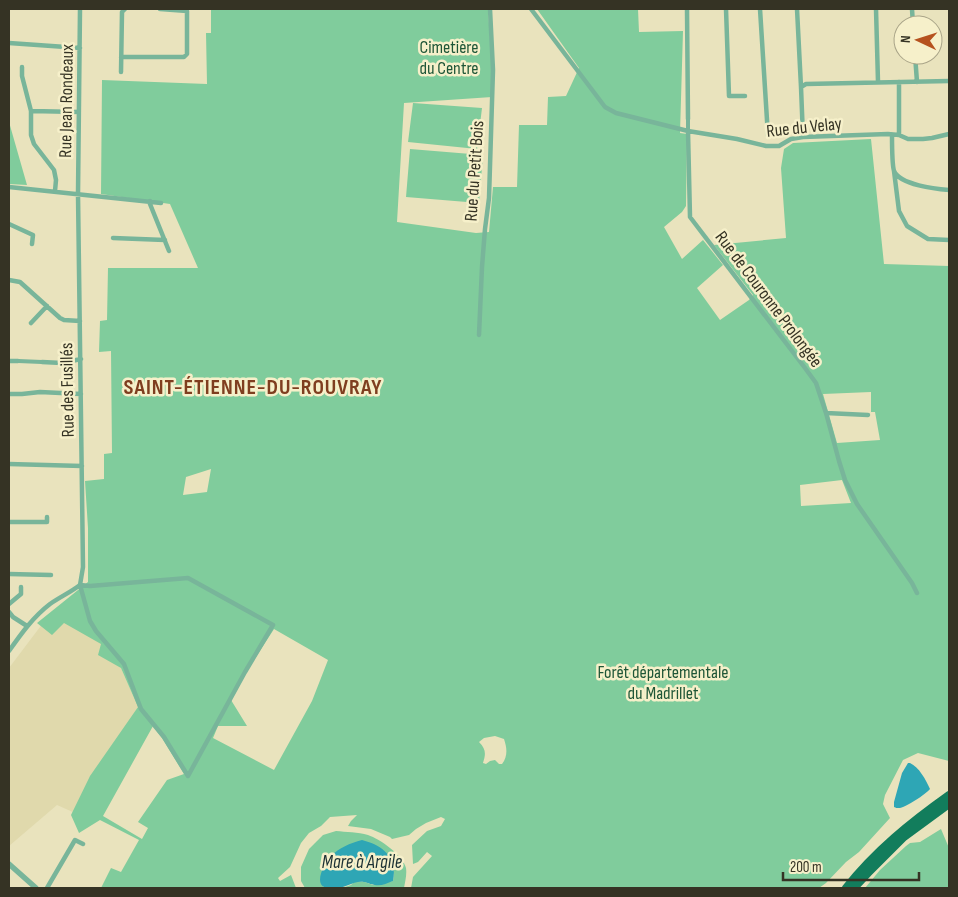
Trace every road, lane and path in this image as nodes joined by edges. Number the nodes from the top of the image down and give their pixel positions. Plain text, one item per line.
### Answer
1 (80, 9) edge
2 (125, 9) edge
3 (160, 9) edge
4 (490, 9) edge
5 (531, 9) edge
6 (687, 9) edge
7 (726, 9) edge
8 (760, 9) edge
9 (796, 9) edge
10 (876, 9) edge
11 (9, 43) edge
12 (80, 48) junction
13 (121, 57) junction
14 (916, 65) edge
15 (22, 67) dead end
16 (121, 72) dead end
17 (949, 81) edge
18 (878, 82) junction
19 (899, 82) junction
20 (917, 82) junction
21 (801, 87) junction
22 (745, 96) dead end
23 (31, 111) junction
24 (79, 112) junction
25 (688, 119) joint
26 (688, 131) junction
27 (949, 134) edge
28 (892, 135) junction
29 (899, 135) junction
30 (768, 136) dead end
31 (803, 137) junction
32 (894, 171) junction
33 (9, 187) edge
34 (949, 190) edge
35 (56, 191) junction
36 (78, 194) junction
37 (150, 201) junction
38 (160, 203) dead end
39 (9, 224) edge
40 (113, 238) dead end
41 (165, 240) junction
42 (949, 240) edge
43 (32, 244) dead end
44 (169, 251) dead end
45 (9, 280) edge
46 (47, 306) junction
47 (80, 321) junction
48 (31, 323) dead end
49 (479, 335) dead end
50 (80, 359) junction
51 (9, 361) edge
52 (18, 361) joint
53 (42, 362) joint
54 (10, 394) dead end
55 (81, 394) junction
56 (826, 413) junction
57 (868, 415) dead end
58 (9, 464) edge
59 (82, 466) junction
60 (47, 516) dead end
61 (9, 522) edge
62 (9, 574) edge
63 (51, 575) dead end
64 (80, 585) junction
65 (21, 587) dead end
66 (917, 593) dead end
67 (9, 604) edge
68 (9, 612) edge
69 (27, 626) junction
70 (9, 651) edge
71 (949, 795) edge
72 (949, 804) edge
73 (83, 844) dead end
74 (9, 864) edge
75 (36, 888) edge
76 (47, 888) edge
77 (846, 888) edge
78 (854, 888) edge

1 - 12 street, Rue Jean Rondeaux
2 - 13 street
3 - 13 street
4 - 49 street, Rue du Petit Bois
5 - 26 street, Rue du Velay
6 - 25 street
7 - 22 street
8 - 30 street
9 - 21 street
10 - 18 street
11 - 12 street
12 - 24 street, Rue Jean Rondeaux
13 - 16 street
14 - 20 street
15 - 23 street
17 - 20 street
18 - 19 street
18 - 21 street
19 - 20 street
19 - 29 street
21 - 31 street
23 - 24 street
23 - 35 street
24 - 36 street, Rue Jean Rondeaux
25 - 26 street
26 - 31 street, Rue du Velay
26 - 56 street, Rue de Couronne Prolongée
27 - 29 street, Rue du Velay
28 - 29 street, Rue du Velay
28 - 31 street, Rue du Velay
28 - 32 street
32 - 34 street
32 - 42 street
33 - 35 street
35 - 36 street
36 - 37 street
36 - 47 street, Rue des Fusillés
37 - 38 street
37 - 41 street
39 - 43 street
40 - 41 street
41 - 44 street
45 - 46 street
46 - 47 street
46 - 48 street
47 - 50 street, Rue des Fusillés
50 - 53 street
50 - 55 street, Rue des Fusillés
51 - 52 street
52 - 53 street
54 - 55 street
55 - 59 street, Rue des Fusillés
56 - 57 street
56 - 66 street, Rue de Couronne Prolongée
58 - 59 street
59 - 64 street, Rue des Fusillés
60 - 61 street
62 - 63 street
64 - 64 street
64 - 69 street
65 - 67 street
68 - 69 street
69 - 70 street
71 - 77 highway
72 - 78 highway
73 - 76 street
74 - 75 street

